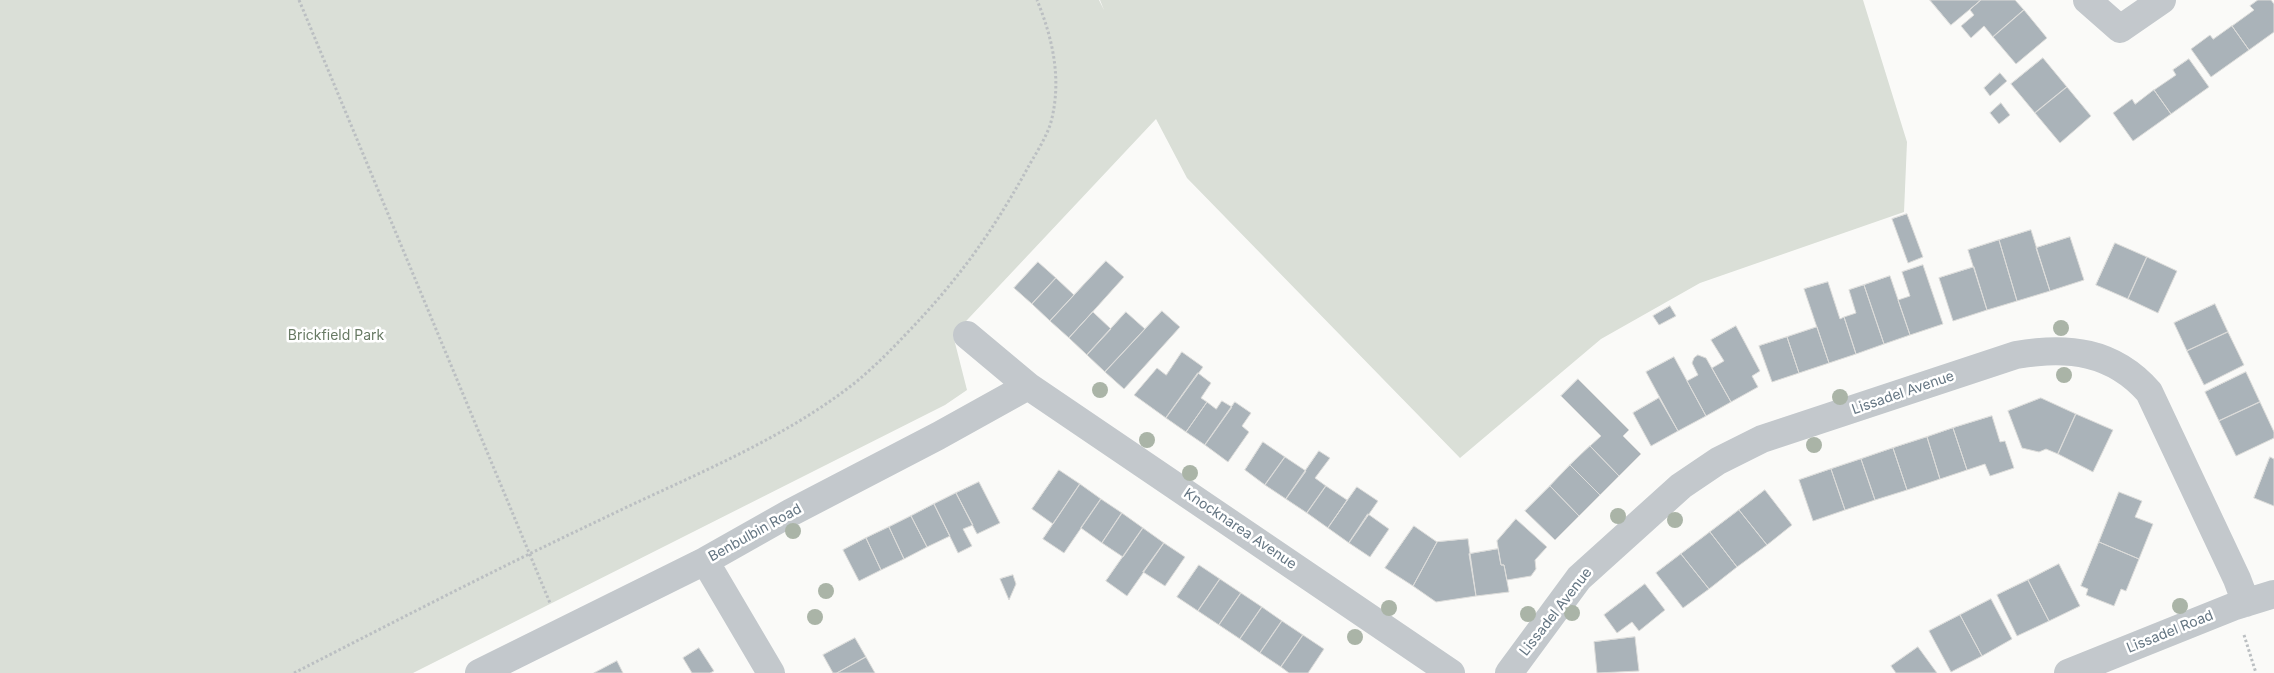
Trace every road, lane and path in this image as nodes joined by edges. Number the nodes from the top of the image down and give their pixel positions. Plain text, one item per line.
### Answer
1 (298, 0) edge
2 (1037, 0) edge
3 (2087, 0) edge
4 (2162, 0) edge
5 (967, 335) dead end
6 (1028, 386) junction
7 (529, 554) junction
8 (705, 561) junction
9 (2274, 594) edge
10 (2240, 605) junction
11 (563, 631) junction
12 (294, 673) edge
13 (479, 673) edge
14 (772, 673) edge
15 (1452, 673) edge
16 (1509, 673) edge
17 (2068, 673) edge
18 (2256, 673) edge

1 - 7 path
2 - 7 path
3 - 4 street
5 - 6 street, Knocknarea Avenue
6 - 8 street, Benbulbin Road
6 - 15 street, Knocknarea Avenue
7 - 11 path
7 - 12 path
8 - 11 street, Benbulbin Road
8 - 14 street
9 - 10 street, Lissadel Road
10 - 16 street, Lissadel Avenue
10 - 17 street, Lissadel Road
10 - 18 path
11 - 13 street, Benbulbin Road

